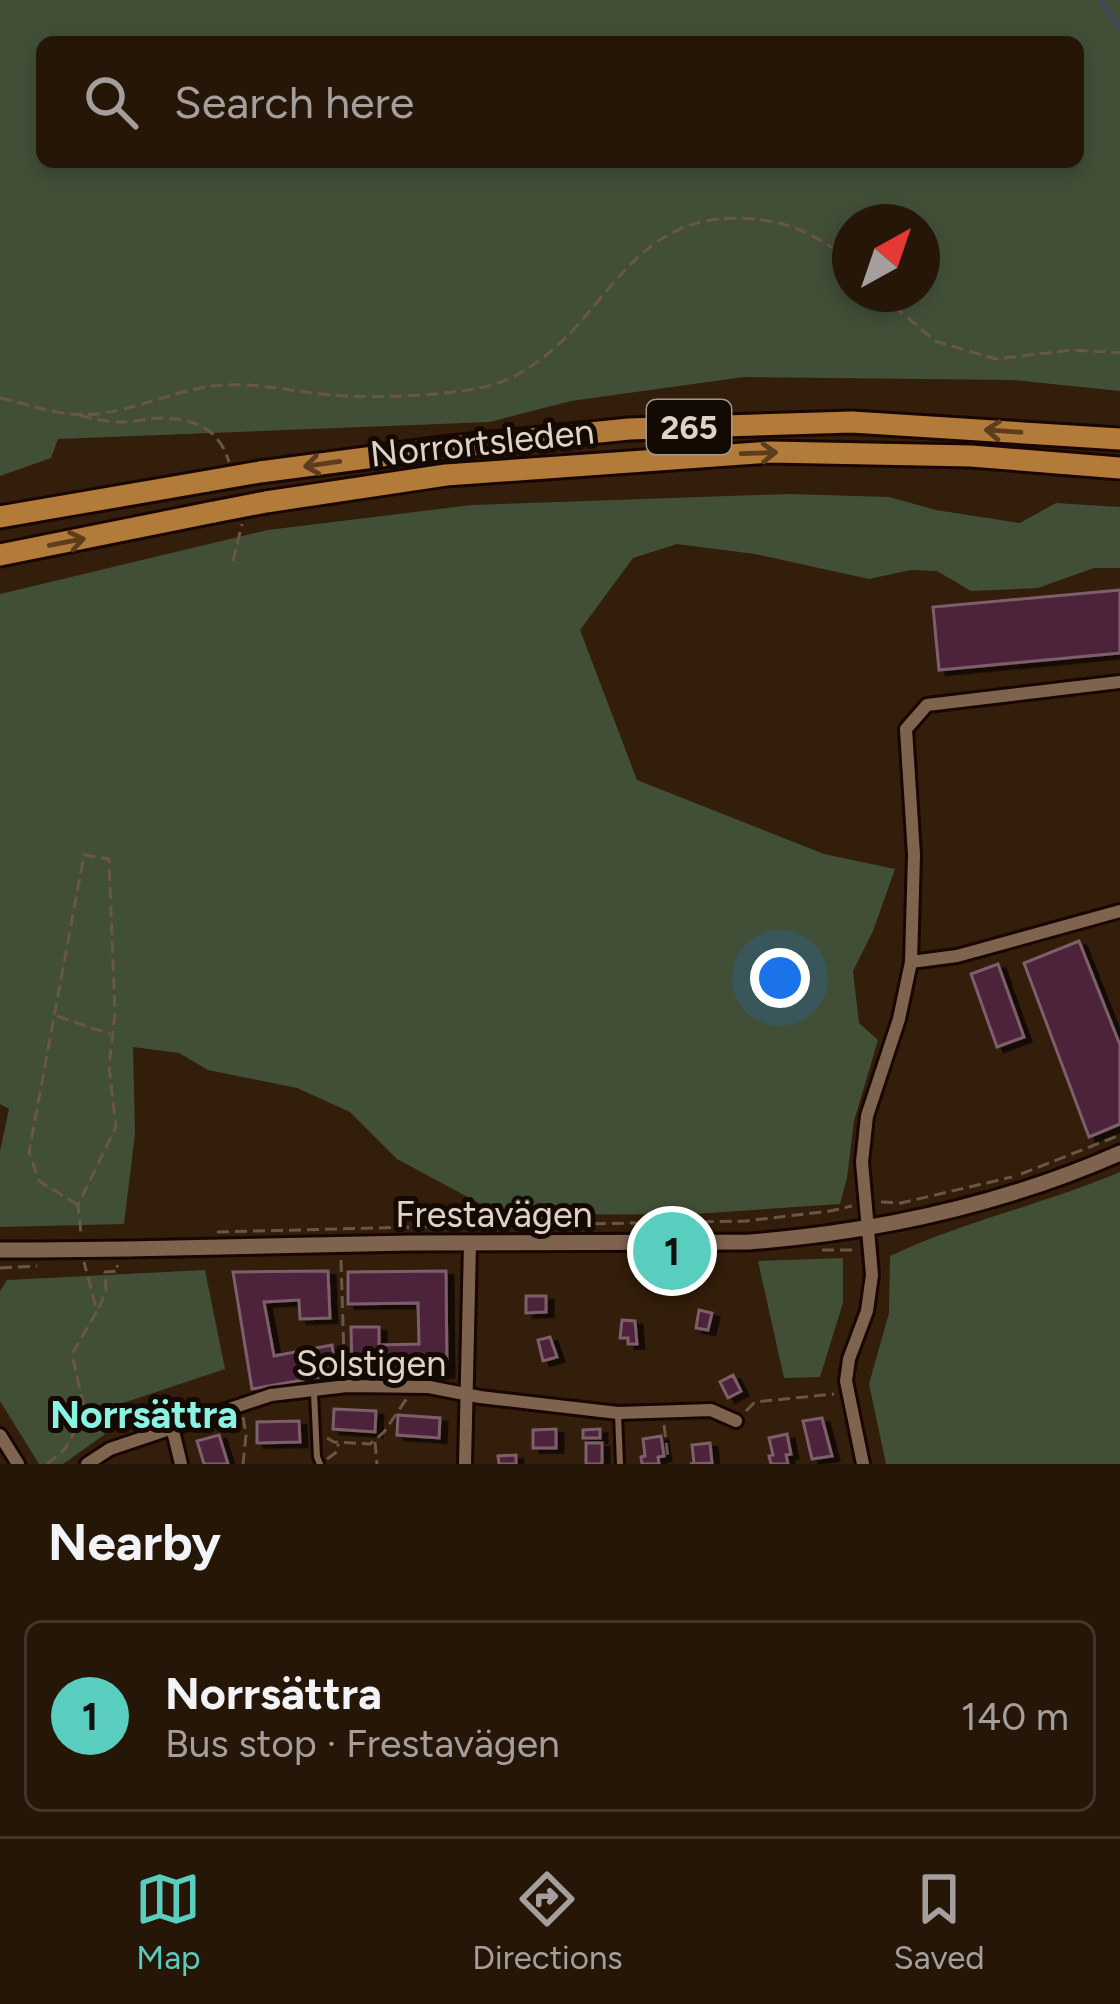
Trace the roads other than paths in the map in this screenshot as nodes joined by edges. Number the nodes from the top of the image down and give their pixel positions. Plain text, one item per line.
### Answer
1 (1120, 440) edge
2 (1120, 468) edge
3 (0, 517) edge
4 (0, 555) edge
5 (1120, 682) edge
6 (1120, 910) edge
7 (911, 962) junction
8 (1120, 1153) edge
9 (869, 1228) junction
10 (470, 1244) junction
11 (0, 1250) edge
12 (314, 1390) junction
13 (466, 1393) junction
14 (618, 1413) junction
15 (736, 1421) road end
16 (172, 1426) junction
17 (0, 1435) edge
18 (18, 1464) edge
19 (87, 1464) edge
20 (181, 1464) edge
21 (320, 1464) edge
22 (465, 1464) edge
23 (620, 1464) edge
24 (863, 1464) edge

1 -> 3 highway, Norrortsleden / 265, bridge
4 -> 2 highway, Norrortsleden / 265, bridge
5 - 7 street
6 - 7 street
7 - 9 street
8 - 9 street, Frestavägen
9 - 10 street, Frestavägen
9 - 24 street
10 - 11 street, Frestavägen, bridge
10 - 13 street
12 - 13 street, Solstigen
12 - 16 street, Solstigen
12 - 21 lane
13 - 14 street, Solstigen
13 - 22 street
14 - 15 street, Solstigen
14 - 23 lane
16 - 19 street, Solstigen
16 - 20 street
17 - 18 street

